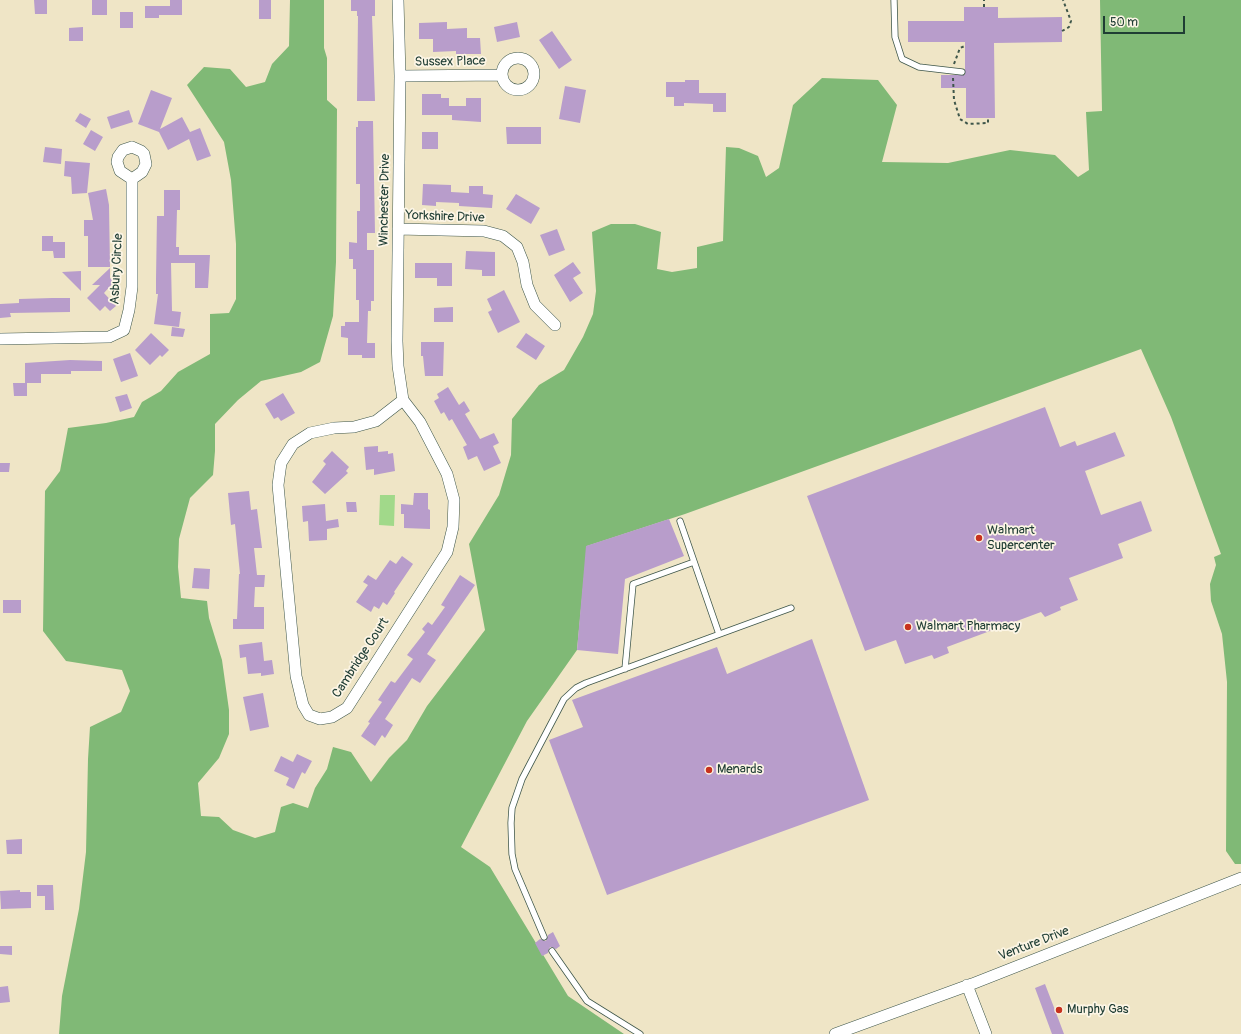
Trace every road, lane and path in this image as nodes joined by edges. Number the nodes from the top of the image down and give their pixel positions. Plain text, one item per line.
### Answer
1 (398, 0) edge
2 (894, 0) edge
3 (984, 0) edge
4 (1063, 0) edge
5 (984, 6) dead end
6 (1062, 31) dead end
7 (965, 46) dead end
8 (953, 71) junction
9 (962, 72) dead end
10 (502, 75) dead end
11 (400, 76) junction
12 (988, 118) dead end
13 (132, 179) dead end
14 (398, 229) junction
15 (555, 325) dead end
16 (0, 339) edge
17 (404, 400) junction
18 (680, 520) dead end
19 (694, 562) junction
20 (791, 608) dead end
21 (720, 634) junction
22 (625, 669) junction
23 (1241, 878) edge
24 (544, 937) dead end
25 (552, 951) dead end
26 (967, 986) junction
27 (640, 1034) edge
28 (835, 1034) edge
29 (986, 1034) edge

1 - 11 street, Winchester Drive
2 - 8 lane
3 - 5 path
4 - 6 path
7 - 8 path
8 - 9 lane
8 - 12 path
10 - 11 street, Sussex Place
11 - 14 street, Winchester Drive
13 - 16 street, Asbury Circle
14 - 15 street, Yorkshire Drive
14 - 17 street, Winchester Drive
17 - 17 street, Cambridge Court
18 - 19 lane
19 - 21 lane
19 - 22 lane
20 - 21 lane
21 - 22 lane
22 - 24 lane
23 - 26 street, Venture Drive
25 - 27 lane
26 - 28 street, Venture Drive
26 - 29 street

